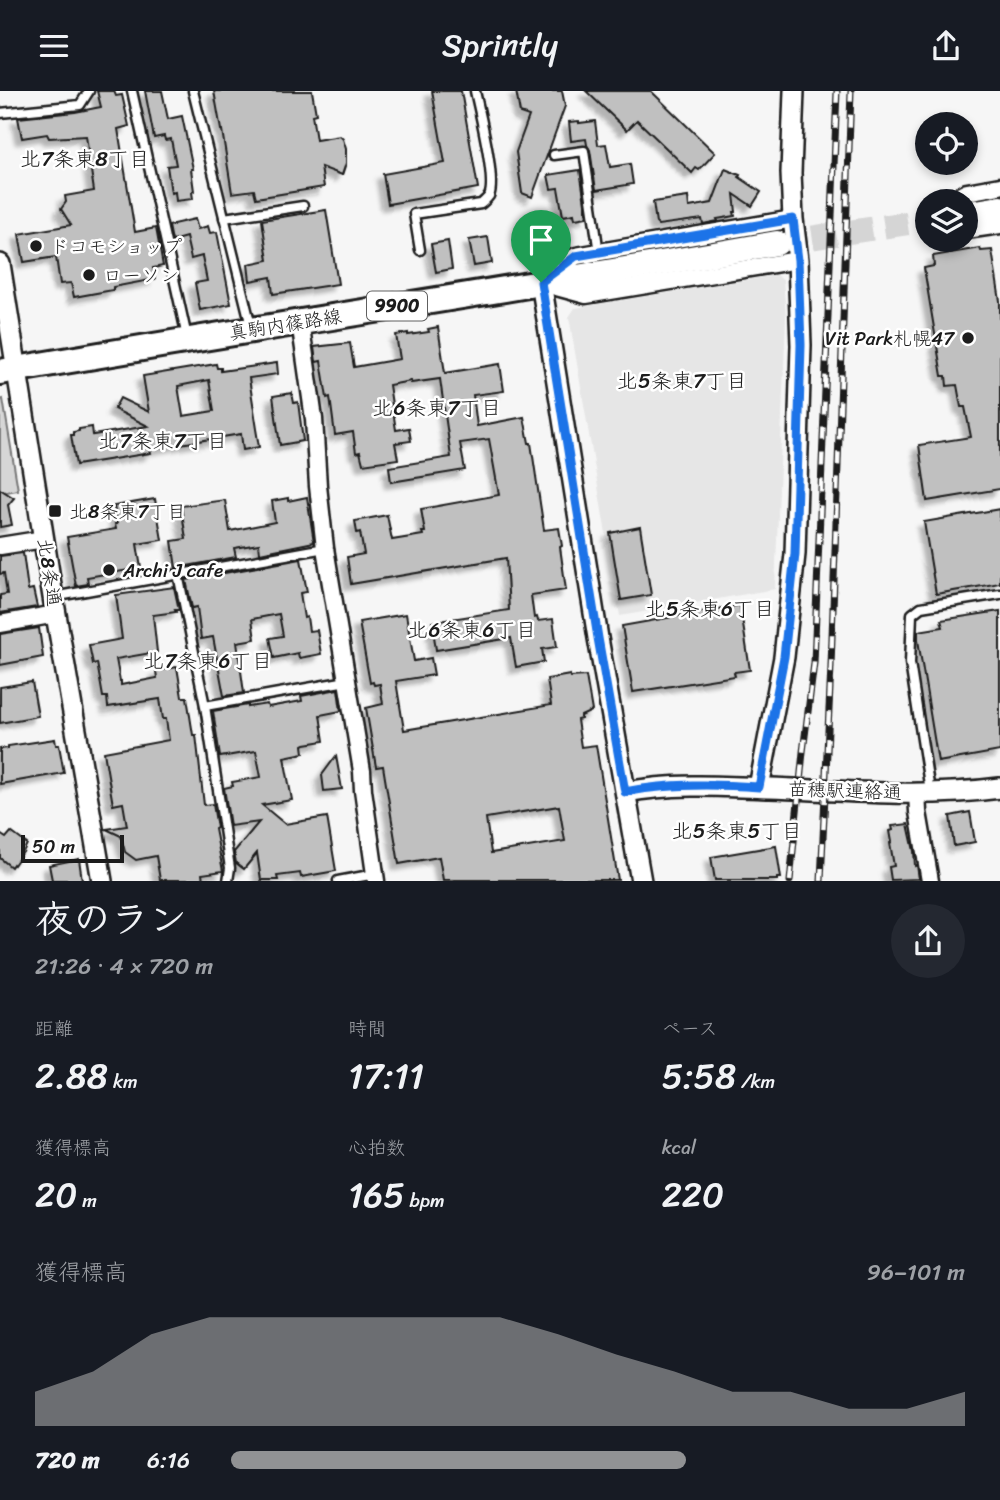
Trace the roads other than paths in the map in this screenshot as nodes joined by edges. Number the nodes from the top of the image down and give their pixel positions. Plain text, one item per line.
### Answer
1 (89, 91) edge
2 (132, 91) edge
3 (193, 91) edge
4 (475, 91) edge
5 (794, 91) edge
6 (0, 113) edge
7 (554, 155) dead end
8 (1000, 186) edge
9 (978, 190) edge
10 (303, 205) dead end
11 (1000, 208) edge
12 (978, 212) edge
13 (224, 218) junction
14 (793, 219) junction
15 (978, 219) edge
16 (1000, 225) edge
17 (777, 243) tunnel mouth
18 (420, 250) dead end
19 (599, 253) junction
20 (798, 260) junction
21 (0, 264) edge
22 (541, 282) junction
23 (300, 321) junction
24 (252, 329) junction
25 (188, 339) junction
26 (9, 370) edge
27 (44, 539) junction
28 (0, 547) edge
29 (325, 548) junction
30 (178, 574) junction
31 (1000, 594) edge
32 (55, 606) junction
33 (0, 624) edge
34 (347, 681) junction
35 (205, 706) junction
36 (759, 787) junction
37 (1000, 788) edge
38 (625, 792) junction
39 (923, 792) junction
40 (376, 877) edge
41 (102, 880) edge
42 (228, 880) edge
43 (338, 880) edge
44 (641, 880) edge
45 (929, 880) edge

1 - 6 lane
2 - 25 lane
3 - 13 lane
4 - 18 lane
5 - 14 street
7 - 19 lane
8 - 9 street
10 - 13 lane
11 - 12 main road
13 - 24 lane
14 - 19 street
14 - 20 street, 苗穂駅連絡通
15 - 16 street
17 - 22 main road, 真駒内篠路線 / 9900
19 - 22 street
20 - 22 street
20 - 36 street, 苗穂駅連絡通
21 - 26 street, 北8条通
22 - 23 main road, 真駒内篠路線 / 9900
22 - 38 street
23 - 24 main road, 真駒内篠路線 / 9900
23 - 29 street
24 - 25 main road, 真駒内篠路線 / 9900
25 - 26 main road, 真駒内篠路線 / 9900
26 - 27 street, 北8条通
27 - 28 street
27 - 32 street, 北8条通
29 - 30 lane
29 - 34 street
30 - 32 lane
30 - 35 lane
31 - 39 lane
32 - 33 street
32 - 41 street, 北8条通
34 - 35 lane
34 - 40 street
35 - 42 lane
36 - 38 street
36 - 39 street, 苗穂駅連絡通
37 - 39 street, 苗穂駅連絡通
38 - 44 street
39 - 45 street
40 - 43 lane

